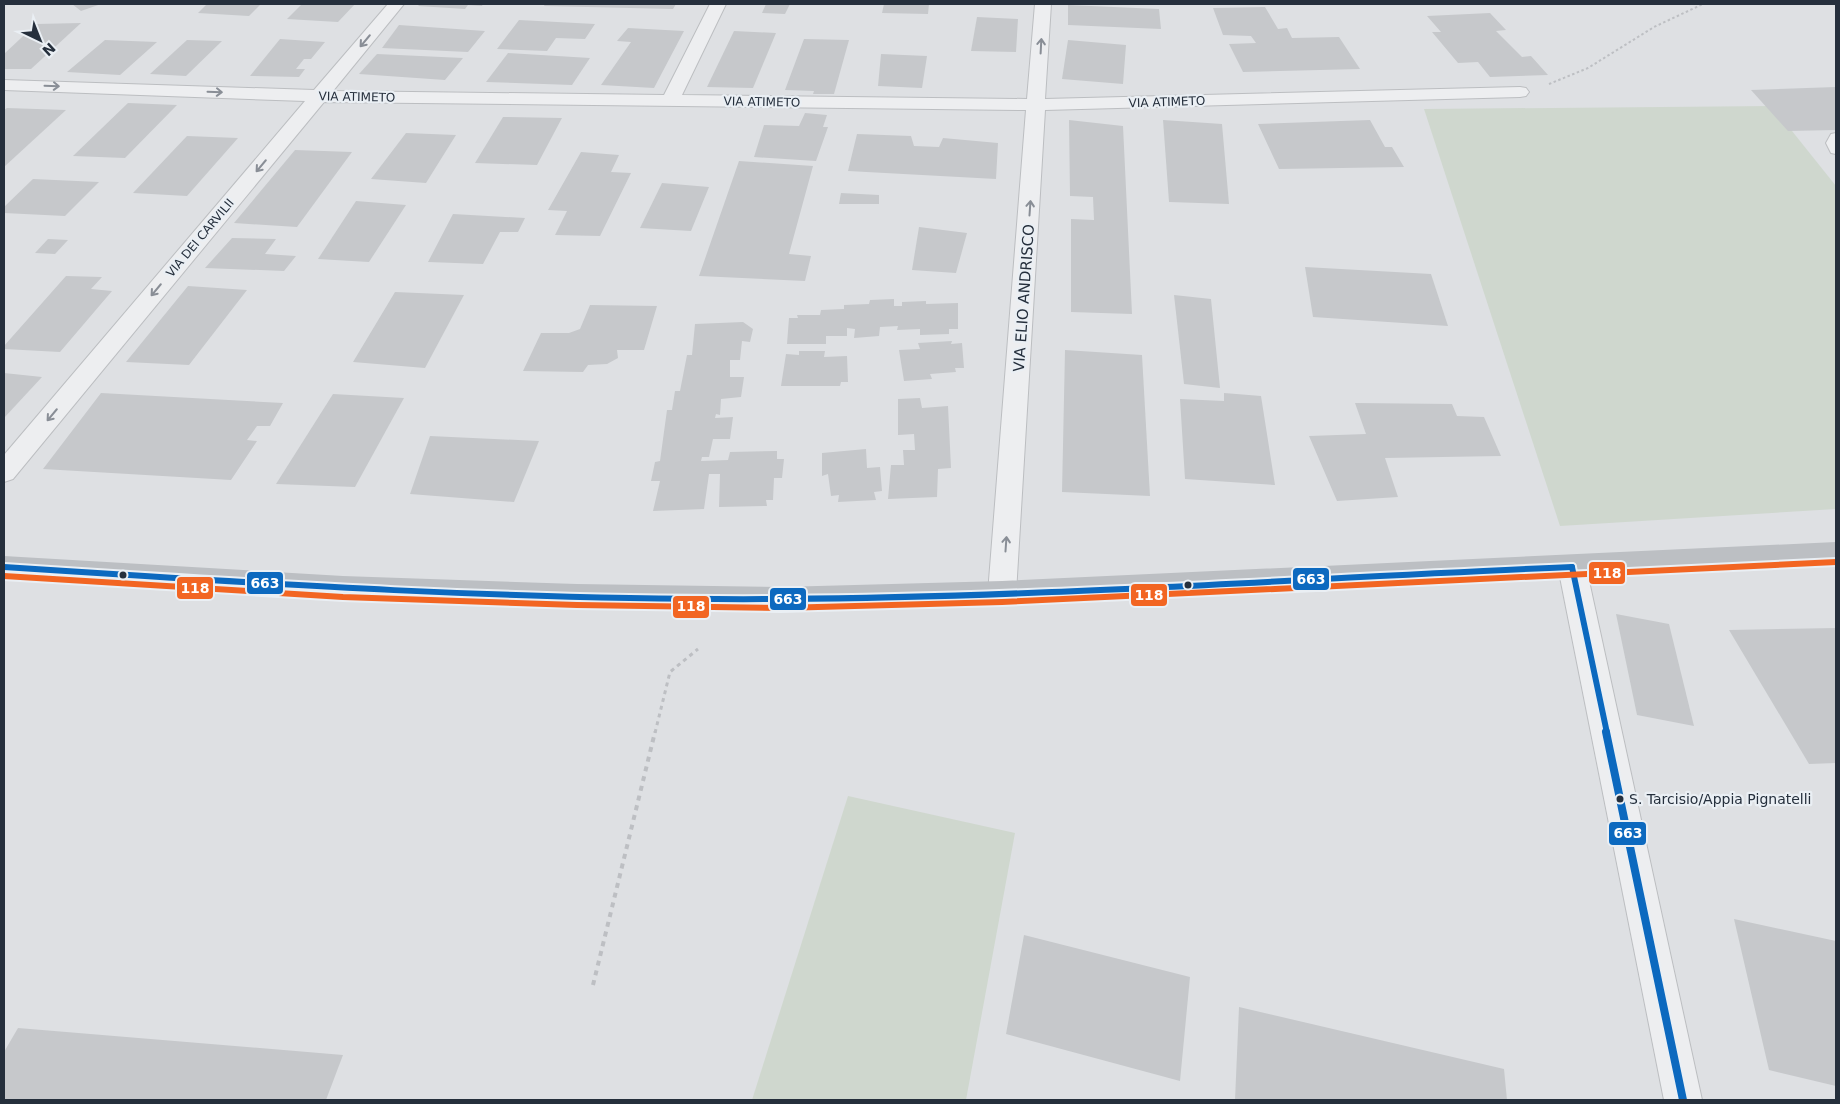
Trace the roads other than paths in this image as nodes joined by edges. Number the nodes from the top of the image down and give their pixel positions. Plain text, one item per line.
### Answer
1 (396, 4) edge
2 (718, 4) edge
3 (1043, 4) edge
4 (4, 84) edge
5 (1520, 92) road end
6 (319, 96) junction
7 (670, 102) junction
8 (1038, 105) junction
9 (1836, 137) edge
10 (1836, 150) edge
11 (4, 472) edge
12 (1836, 553) edge
13 (4, 567) edge
14 (1572, 567) junction
15 (1002, 593) junction
16 (1683, 1100) edge

1 -> 6 street, VIA DEI CARVILII
2 - 7 street
8 -> 3 street, VIA ELIO ANDRISCO
4 -> 6 street, VIA ATIMETO
5 - 8 street, VIA ATIMETO
6 - 7 street, VIA ATIMETO
6 -> 11 street, VIA DEI CARVILII
7 - 8 street, VIA ATIMETO
15 -> 8 street, VIA ELIO ANDRISCO
9 - 10 lane
12 - 14 street
13 - 15 street
14 - 15 street
14 - 16 street

